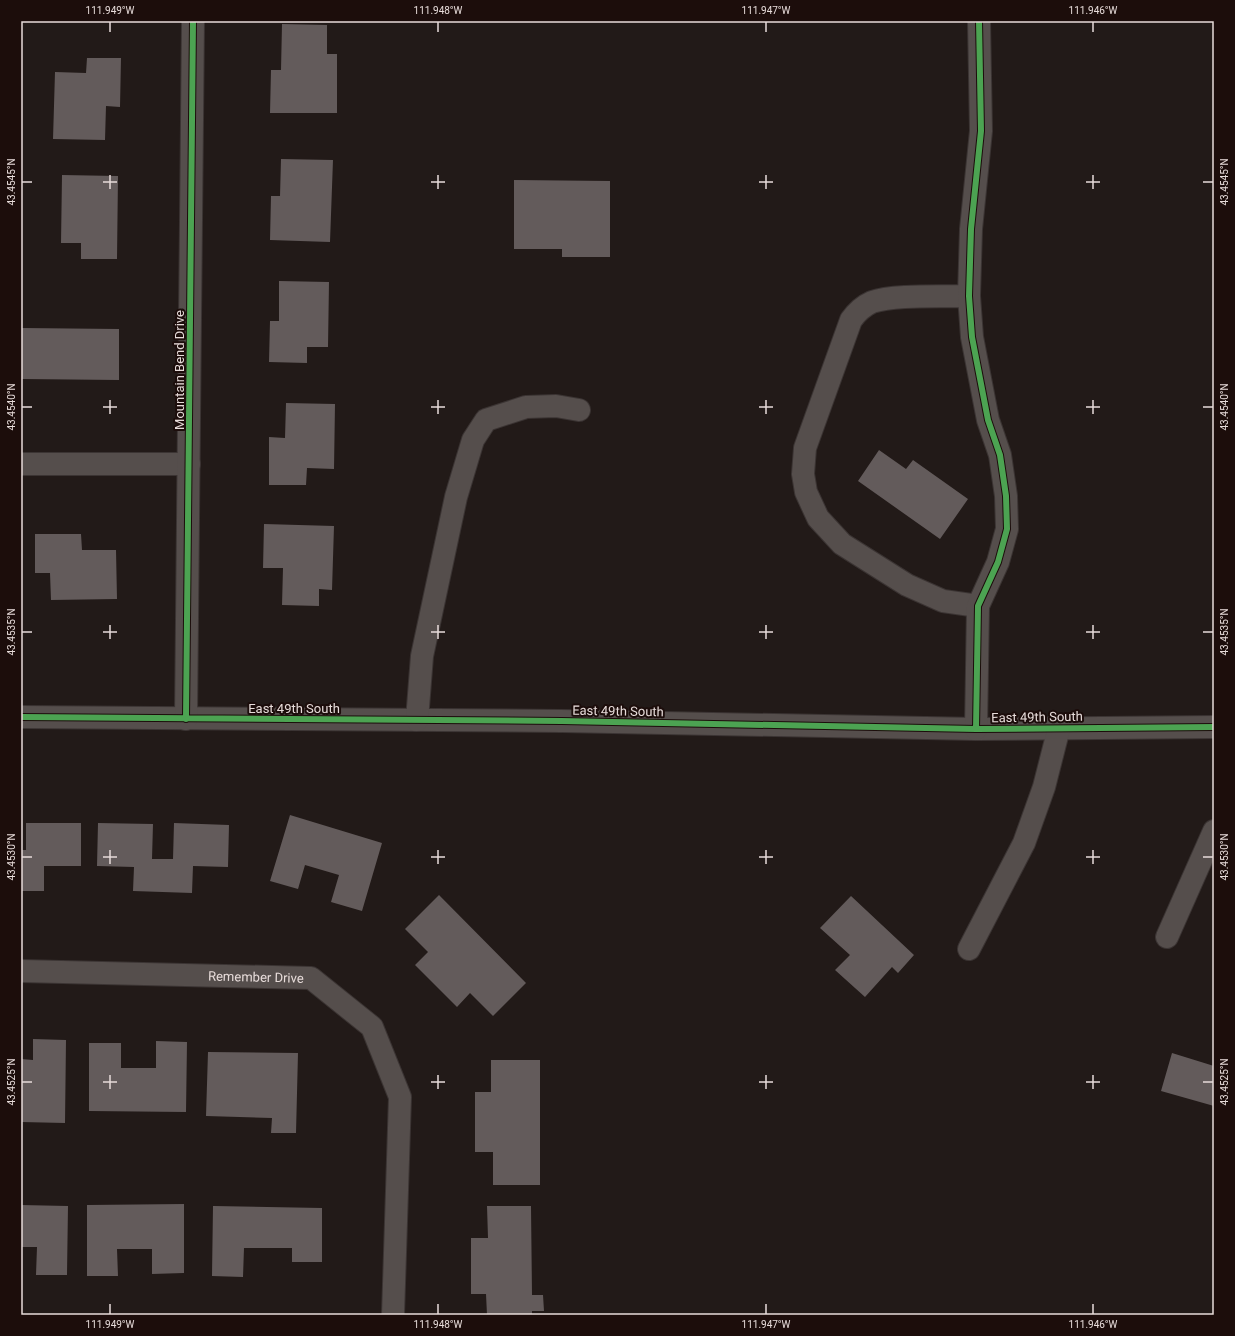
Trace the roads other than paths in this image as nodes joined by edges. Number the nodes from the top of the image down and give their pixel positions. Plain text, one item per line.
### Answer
1 (193, 21) edge
2 (979, 21) edge
3 (968, 296) junction
4 (579, 410) dead end
5 (21, 464) edge
6 (189, 464) junction
7 (978, 606) junction
8 (21, 717) edge
9 (186, 719) junction
10 (417, 720) junction
11 (1214, 727) edge
12 (1059, 728) junction
13 (976, 729) junction
14 (1214, 831) edge
15 (1167, 937) dead end
16 (969, 949) dead end
17 (21, 971) edge
18 (393, 1315) edge

1 - 6 street, Mountain Bend Drive
2 - 3 street
3 - 7 street
3 - 7 street
4 - 10 street
5 - 6 street
6 - 9 street, Mountain Bend Drive
7 - 13 street
8 - 9 street, East 49th South
9 - 10 street, East 49th South
10 - 13 street, East 49th South
11 - 12 street, East 49th South
12 - 13 street, East 49th South
12 - 16 street
14 - 15 street
17 - 18 street, Remember Drive

